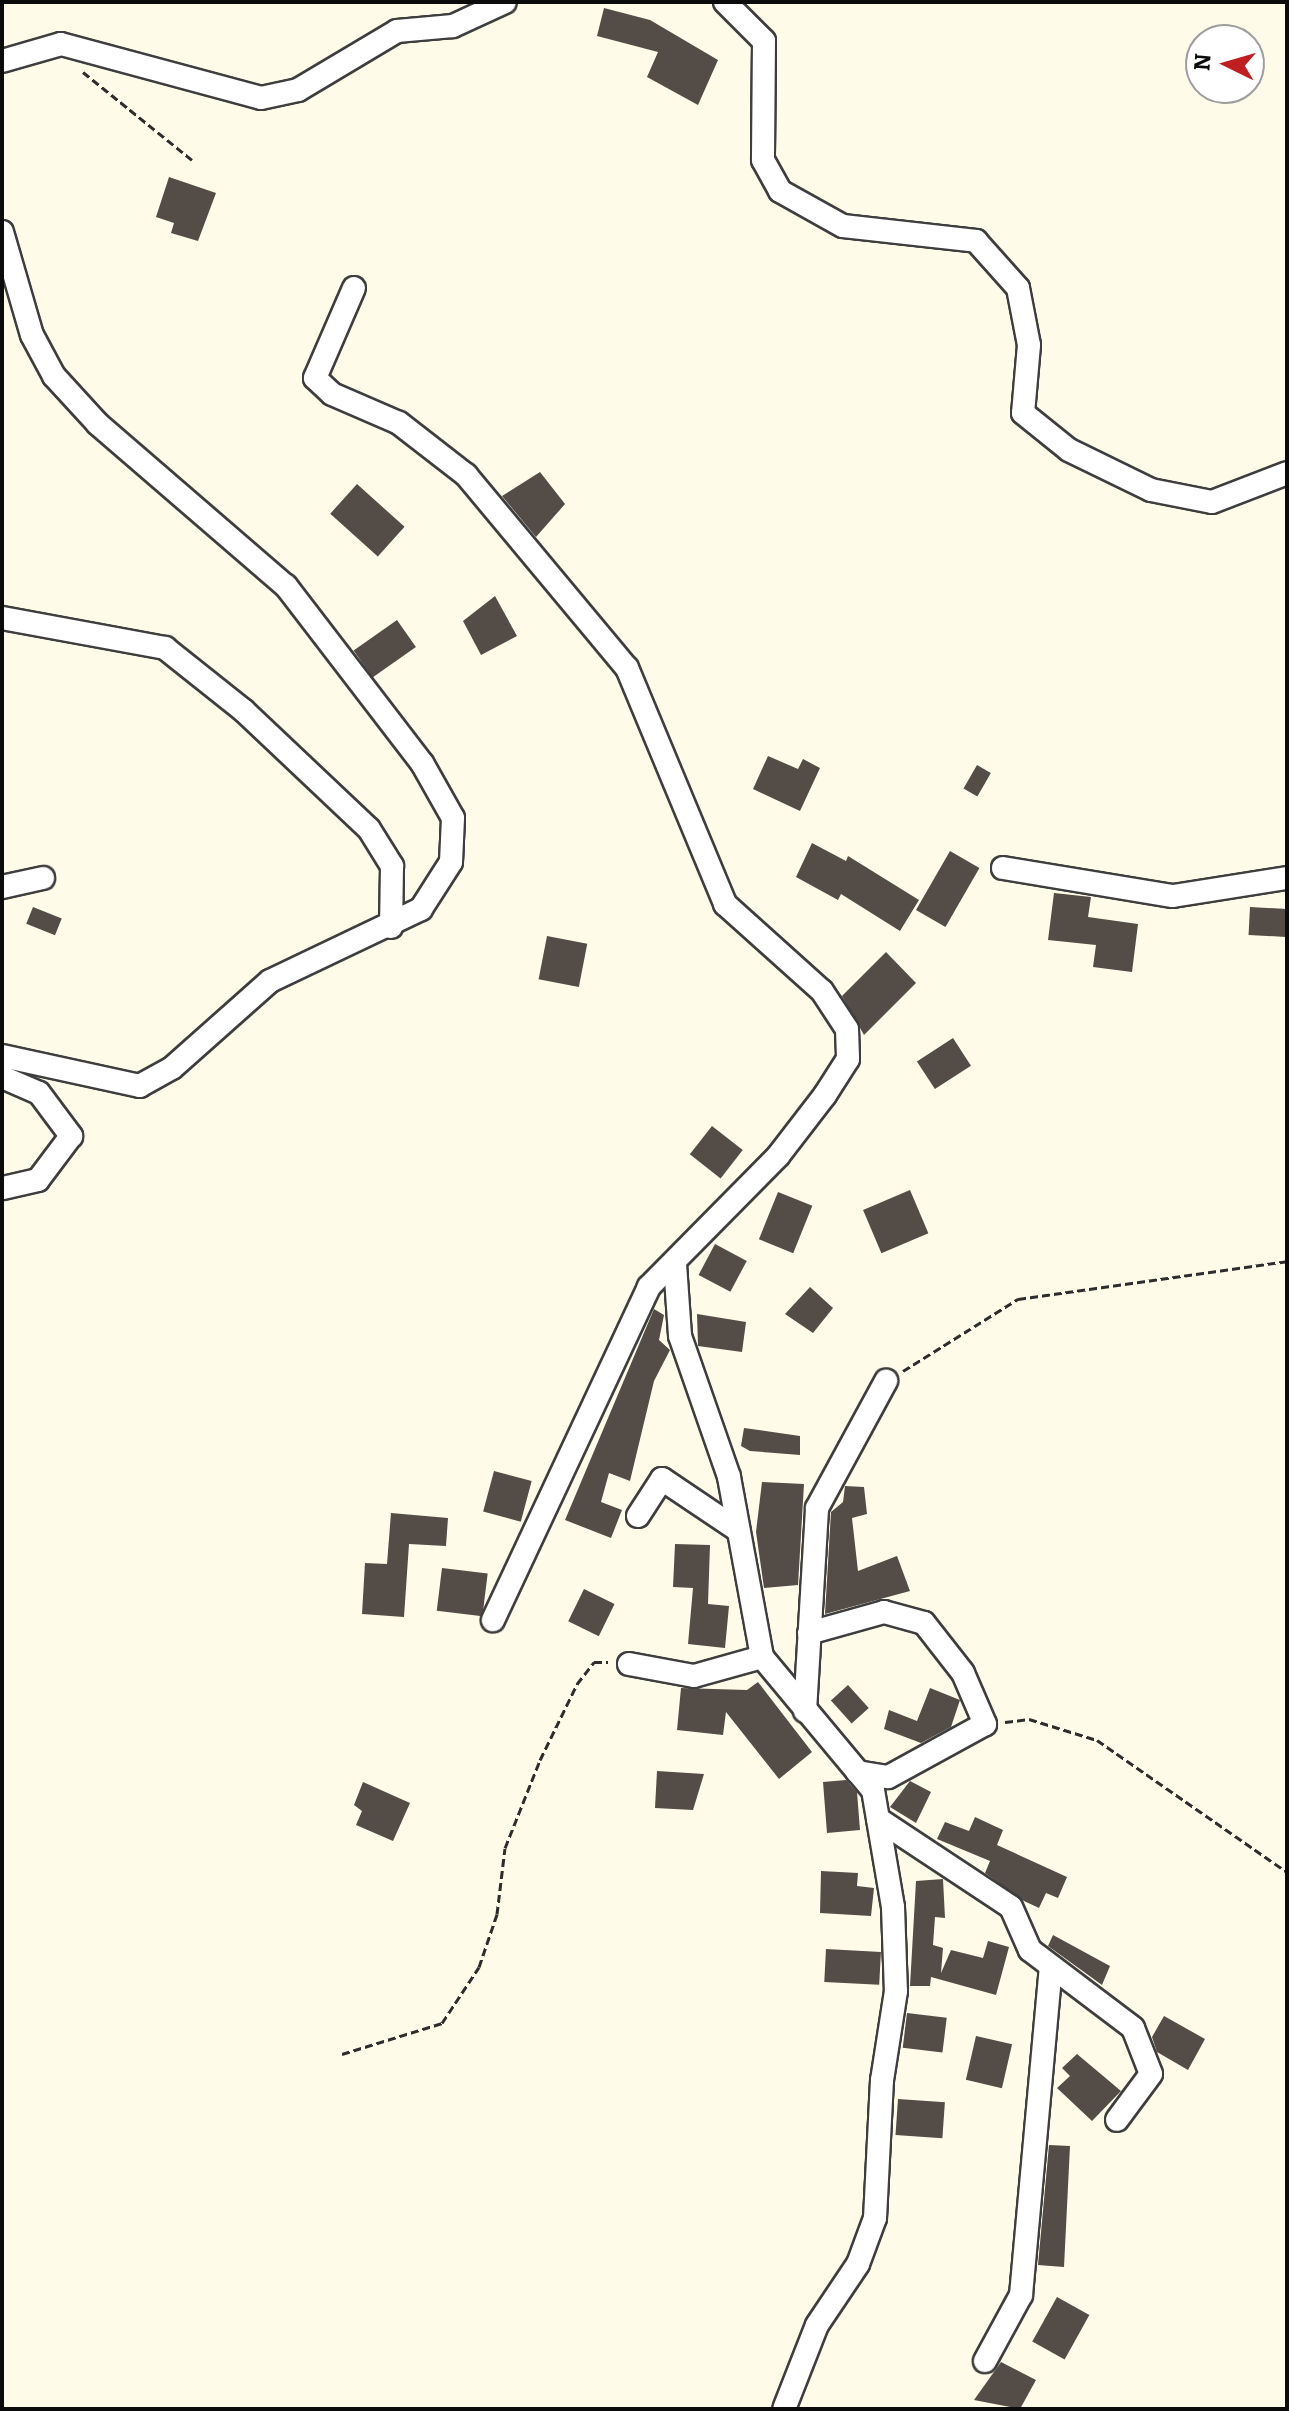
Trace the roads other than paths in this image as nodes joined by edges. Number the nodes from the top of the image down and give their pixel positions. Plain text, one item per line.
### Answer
1 (505, 2) edge
2 (725, 2) edge
3 (2, 61) edge
4 (2, 232) edge
5 (354, 288) dead end
6 (1287, 473) edge
7 (2, 618) edge
8 (1003, 868) dead end
9 (43, 878) dead end
10 (1287, 878) edge
11 (2, 887) edge
12 (391, 927) junction
13 (2, 1056) edge
14 (2, 1077) edge
15 (2, 1188) edge
16 (675, 1264) junction
17 (886, 1381) road end
18 (638, 1516) dead end
19 (738, 1530) junction
20 (493, 1620) dead end
21 (809, 1633) junction
22 (762, 1657) junction
23 (629, 1664) road end
24 (805, 1711) junction
25 (857, 1772) junction
26 (878, 1819) junction
27 (1051, 1968) junction
28 (1117, 2120) dead end
29 (985, 2361) dead end
30 (784, 2409) edge

1 - 3 street
2 - 6 street
4 - 12 street
5 - 16 street
7 - 12 street
8 - 10 street
9 - 11 street
12 - 13 street
14 - 15 street
16 - 19 street
16 - 20 street
17 - 21 street
18 - 19 street
19 - 22 street
21 - 24 street
21 - 25 street
22 - 23 street
22 - 24 street
24 - 25 street
25 - 26 street
26 - 27 street
26 - 30 street
27 - 28 street
27 - 29 street

